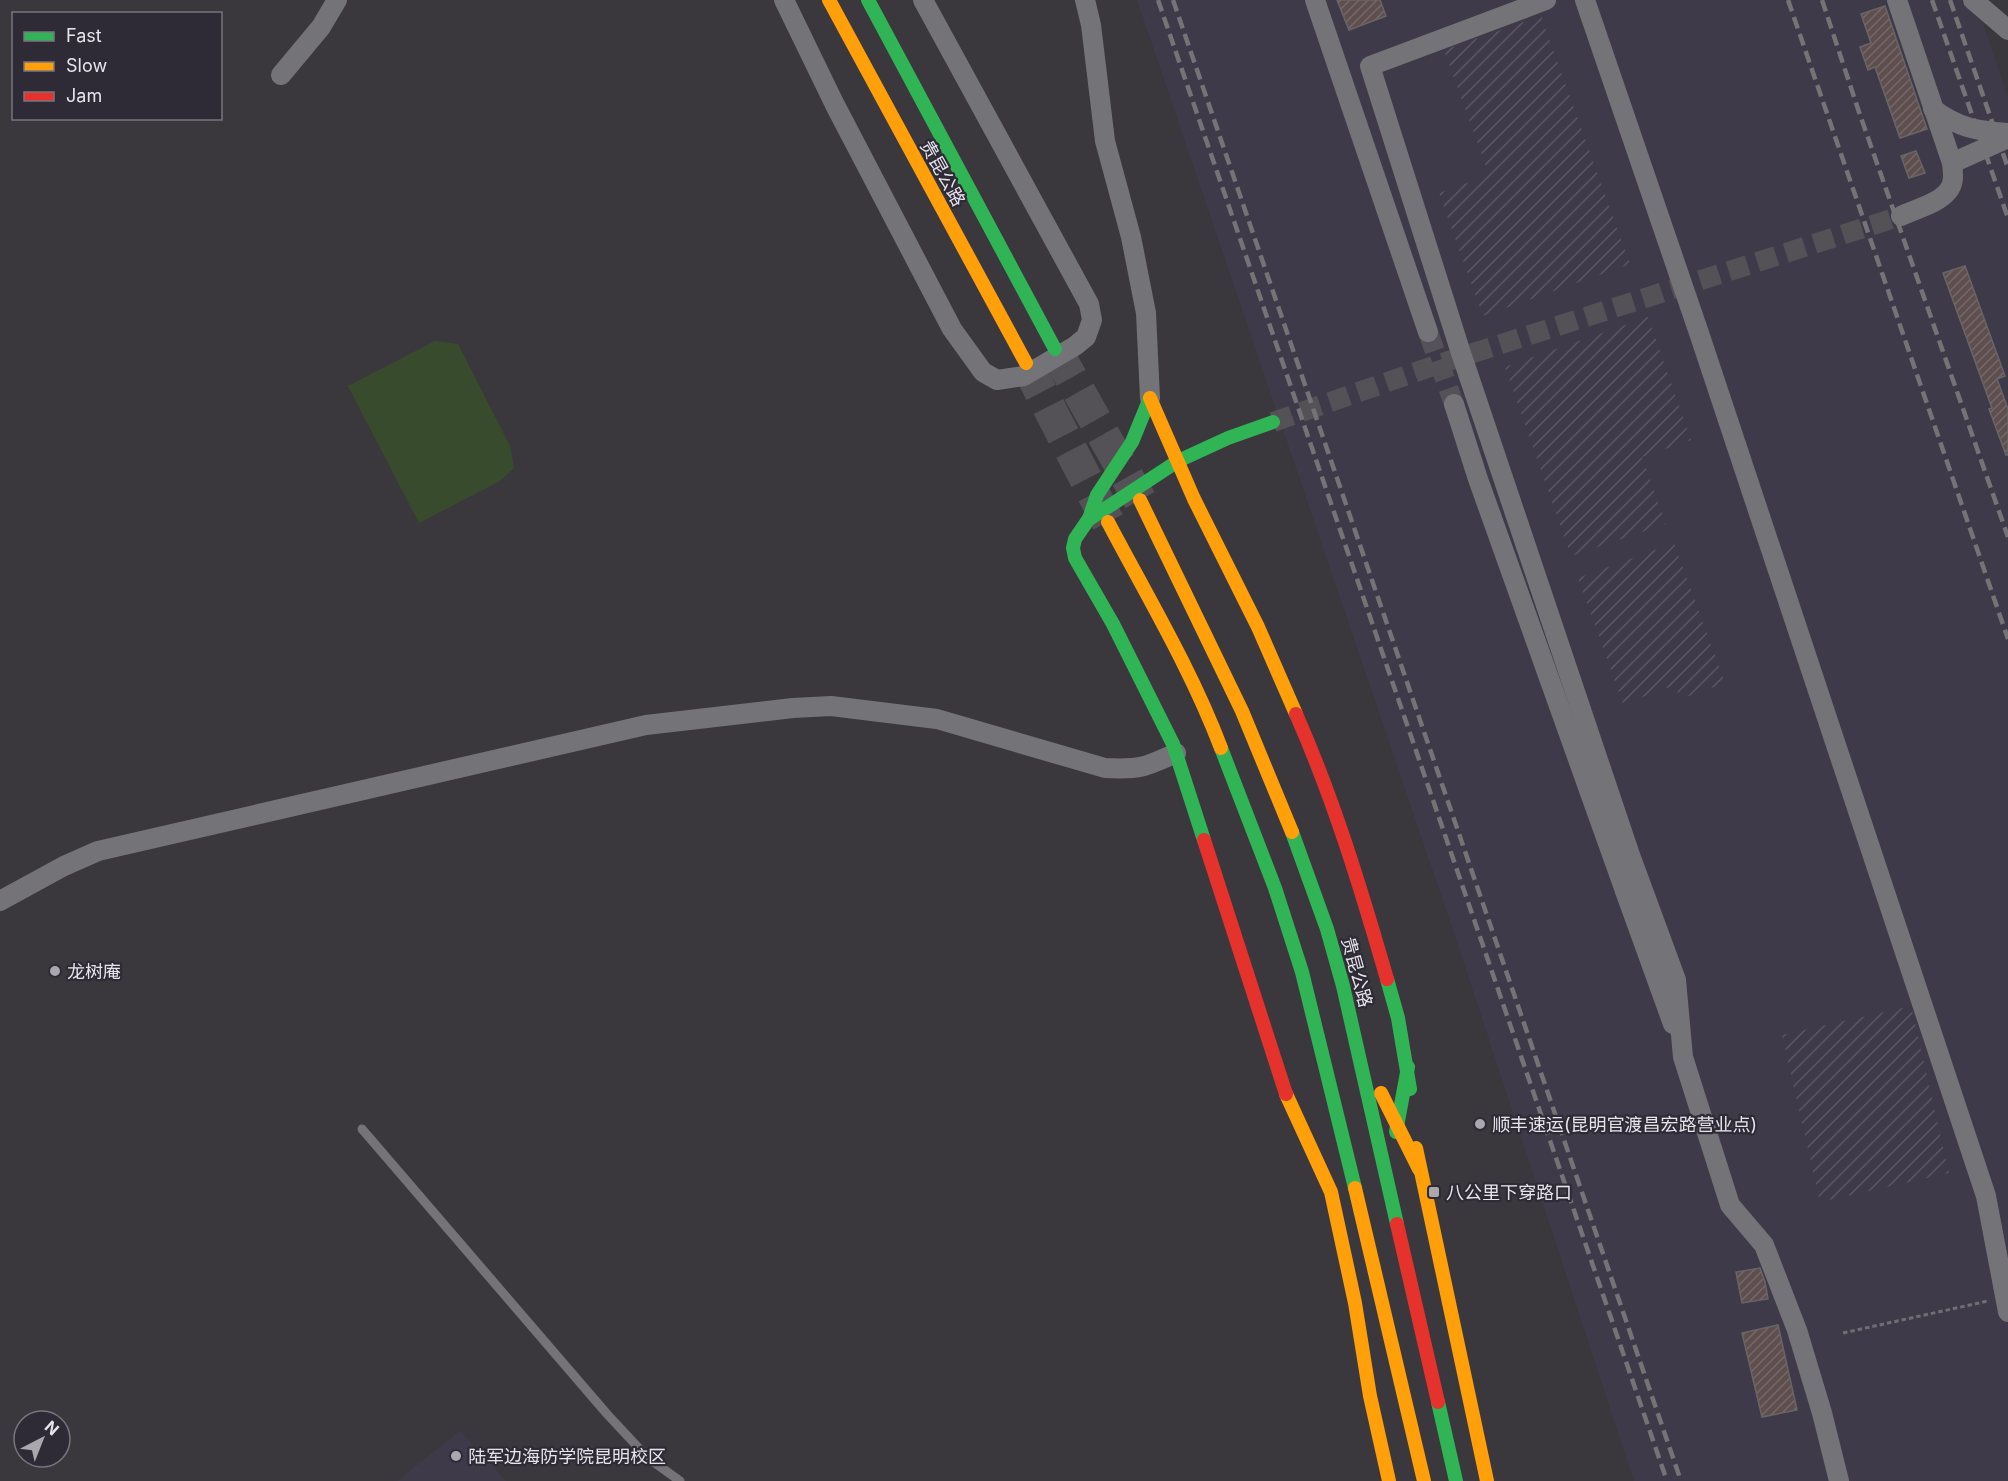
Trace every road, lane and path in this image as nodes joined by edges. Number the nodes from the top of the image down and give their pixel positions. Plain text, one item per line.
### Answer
1 (337, 0) edge
2 (784, 0) edge
3 (829, 0) edge
4 (868, 0) edge
5 (923, 0) edge
6 (1085, 0) edge
7 (1315, 0) edge
8 (1546, 0) edge
9 (1586, 0) edge
10 (1897, 0) edge
11 (1973, 0) edge
12 (2008, 30) edge
13 (1370, 67) junction
14 (281, 75) dead end
15 (1341, 77) junction
16 (1933, 109) junction
17 (2008, 133) edge
18 (2008, 138) edge
19 (1952, 163) junction
20 (1901, 216) tunnel mouth
21 (1428, 332) tunnel mouth
22 (1055, 349) tunnel mouth
23 (1026, 363) tunnel mouth
24 (1150, 398) junction
25 (1454, 404) tunnel mouth
26 (1273, 422) tunnel mouth
27 (1178, 461) junction
28 (1140, 500) tunnel mouth
29 (1088, 520) junction
30 (1108, 522) tunnel mouth
31 (1176, 753) junction
32 (1633, 889) junction
33 (0, 901) edge
34 (1357, 1043) junction
35 (1408, 1066) junction
36 (1335, 1101) junction
37 (1397, 1127) junction
38 (362, 1129) dead end
39 (1419, 1169) junction
40 (1389, 1190) junction
41 (1331, 1192) junction
42 (2007, 1305) edge
43 (1843, 1333) dead end
44 (680, 1481) edge
45 (1389, 1481) edge
46 (1424, 1481) edge
47 (1456, 1481) edge
48 (1487, 1481) edge
49 (1839, 1481) edge

1 - 14 street
2 - 5 street
3 - 23 main road, 贵昆公路
4 - 22 main road, 贵昆公路
6 - 24 street
7 - 15 street
8 - 13 street
9 - 42 street
10 - 16 street
11 - 12 street
13 - 15 street
13 - 32 street
15 - 21 street
16 - 17 street
16 - 19 street
18 - 19 street
19 - 20 street
24 - 27 main road
24 - 29 main road
25 - 32 street
26 - 27 main road
27 - 29 main road
27 - 35 main road
28 - 34 main road, 贵昆公路
29 - 31 main road
30 - 36 main road
31 - 33 street
31 - 41 main road
32 - 49 street
34 - 37 main road
34 - 40 main road, 贵昆公路
35 - 37 main road
35 - 39 main road
36 - 41 main road
36 - 46 main road
37 - 39 main road
37 - 40 main road
38 - 44 lane
39 - 48 main road
40 - 47 main road, 贵昆公路
41 - 45 main road
42 - 43 path

